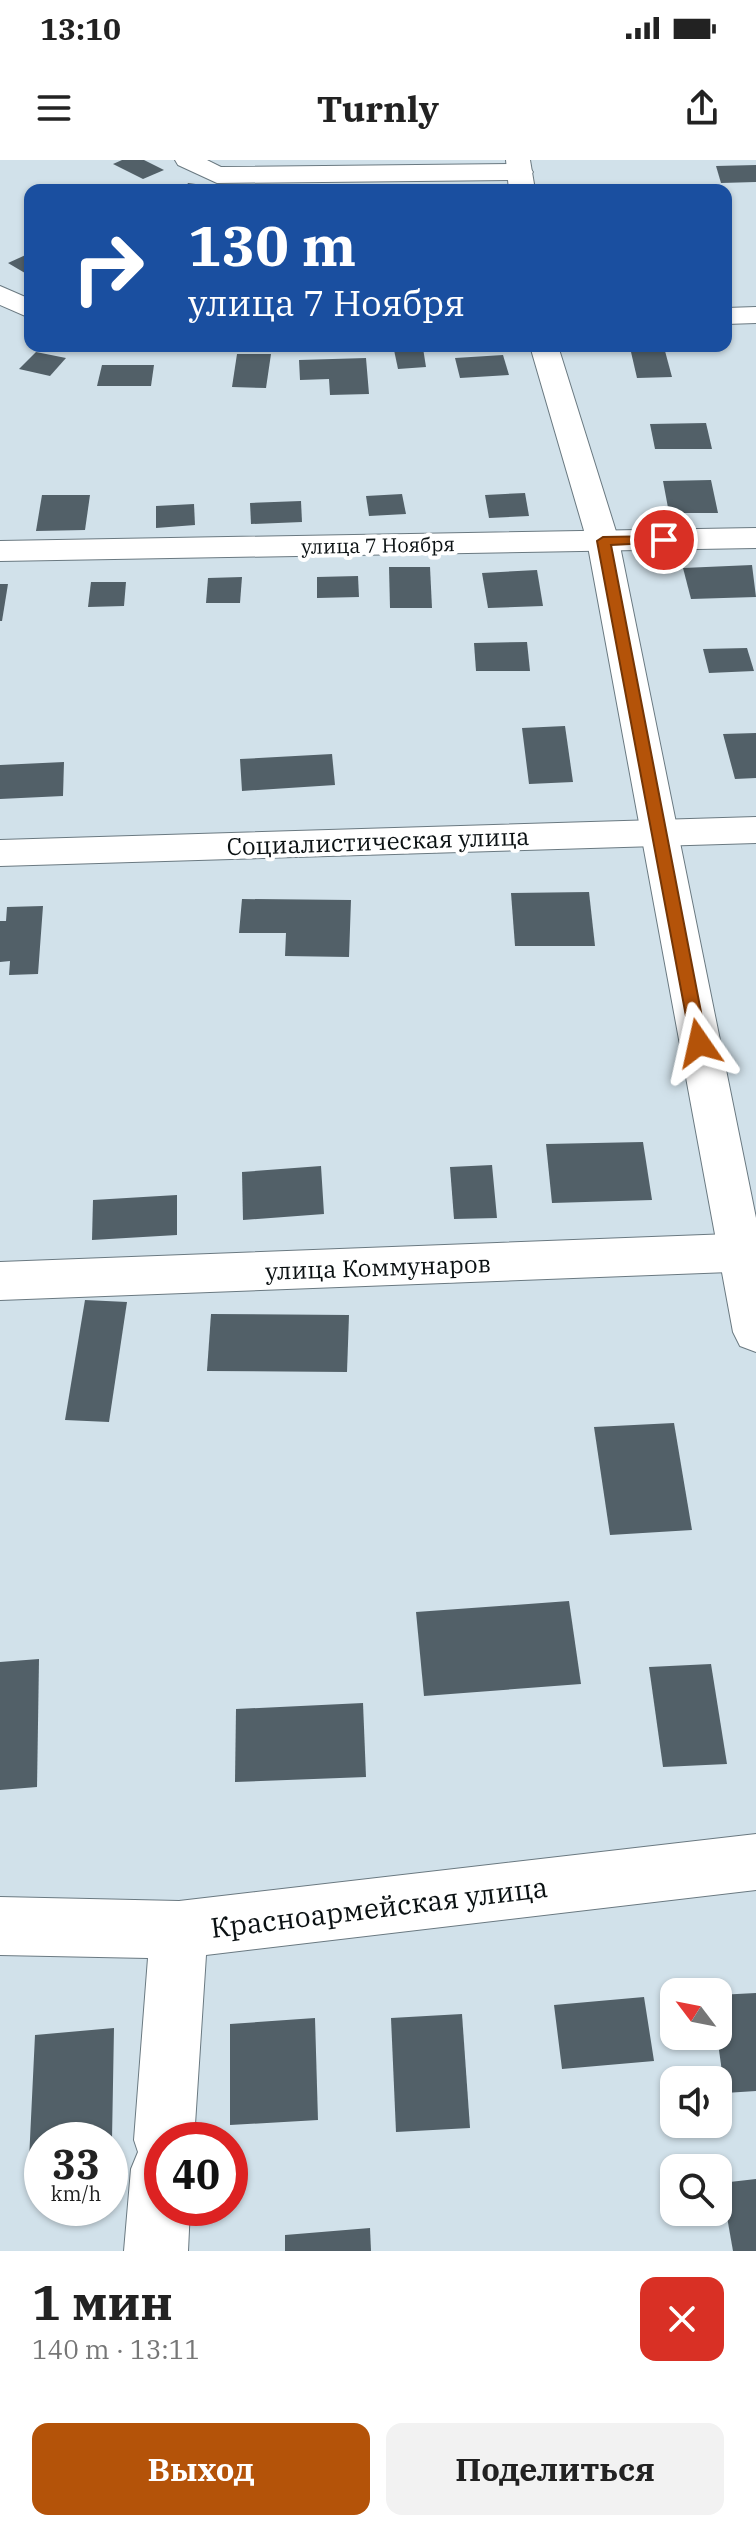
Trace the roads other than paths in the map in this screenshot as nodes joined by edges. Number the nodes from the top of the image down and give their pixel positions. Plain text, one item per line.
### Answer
1 (187, 160) edge
2 (520, 174) edge
3 (0, 294) edge
4 (24, 307) edge
5 (756, 315) edge
6 (732, 316) edge
7 (546, 352) edge
8 (756, 538) edge
9 (603, 541) junction
10 (0, 551) edge
11 (756, 830) edge
12 (659, 833) junction
13 (0, 853) edge
14 (748, 1253) edge
15 (0, 1281) edge
16 (756, 1332) edge
17 (756, 1862) edge
18 (0, 1926) edge
19 (179, 1930) junction
20 (165, 2122) edge
21 (158, 2226) edge
22 (156, 2251) edge

1 - 2 street
3 - 4 street
5 - 6 street
7 - 9 street
8 - 9 street, улица 7 Ноября
9 - 10 street, улица 7 Ноября
9 - 12 street
11 - 12 street, Социалистическая улица
12 - 13 street, Социалистическая улица
12 - 14 street
14 - 15 street, улица Коммунаров
14 - 16 street
17 - 19 street, Красноармейская улица
18 - 19 street, Красноармейская улица
19 - 20 street
21 - 22 street

